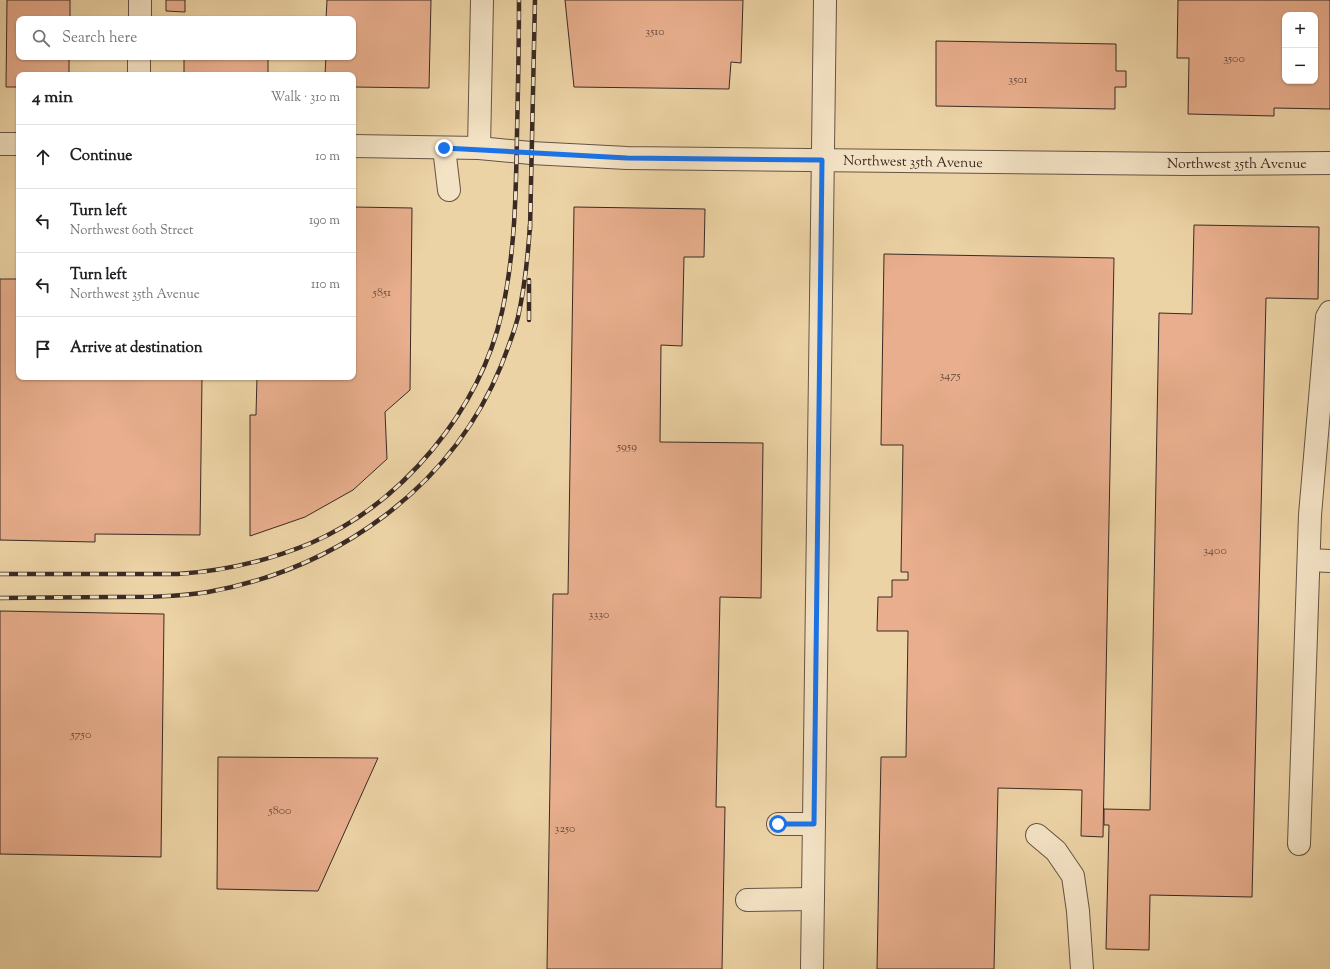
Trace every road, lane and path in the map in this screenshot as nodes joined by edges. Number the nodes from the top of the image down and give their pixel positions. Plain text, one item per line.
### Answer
1 (140, 0) edge
2 (482, 0) edge
3 (825, 0) edge
4 (140, 16) edge
5 (139, 60) edge
6 (139, 72) edge
7 (0, 144) edge
8 (16, 144) edge
9 (356, 146) edge
10 (444, 148) junction
11 (479, 148) junction
12 (822, 160) junction
13 (1330, 162) edge
14 (449, 190) dead end
15 (1330, 312) edge
16 (1308, 560) junction
17 (1330, 560) edge
18 (778, 824) dead end
19 (814, 824) junction
20 (1037, 835) dead end
21 (1298, 844) dead end
22 (813, 899) junction
23 (747, 900) dead end
24 (812, 969) edge
25 (1082, 969) edge

1 - 4 street
2 - 11 street
3 - 12 street
5 - 6 street
7 - 8 street
9 - 10 street, Northwest 35th Avenue
10 - 11 street, Northwest 35th Avenue
10 - 14 street
11 - 12 street, Northwest 35th Avenue
12 - 13 street, Northwest 35th Avenue
12 - 19 street
15 - 16 street
16 - 17 street
16 - 21 street
18 - 19 street
19 - 22 street
20 - 25 street
22 - 23 street
22 - 24 street

